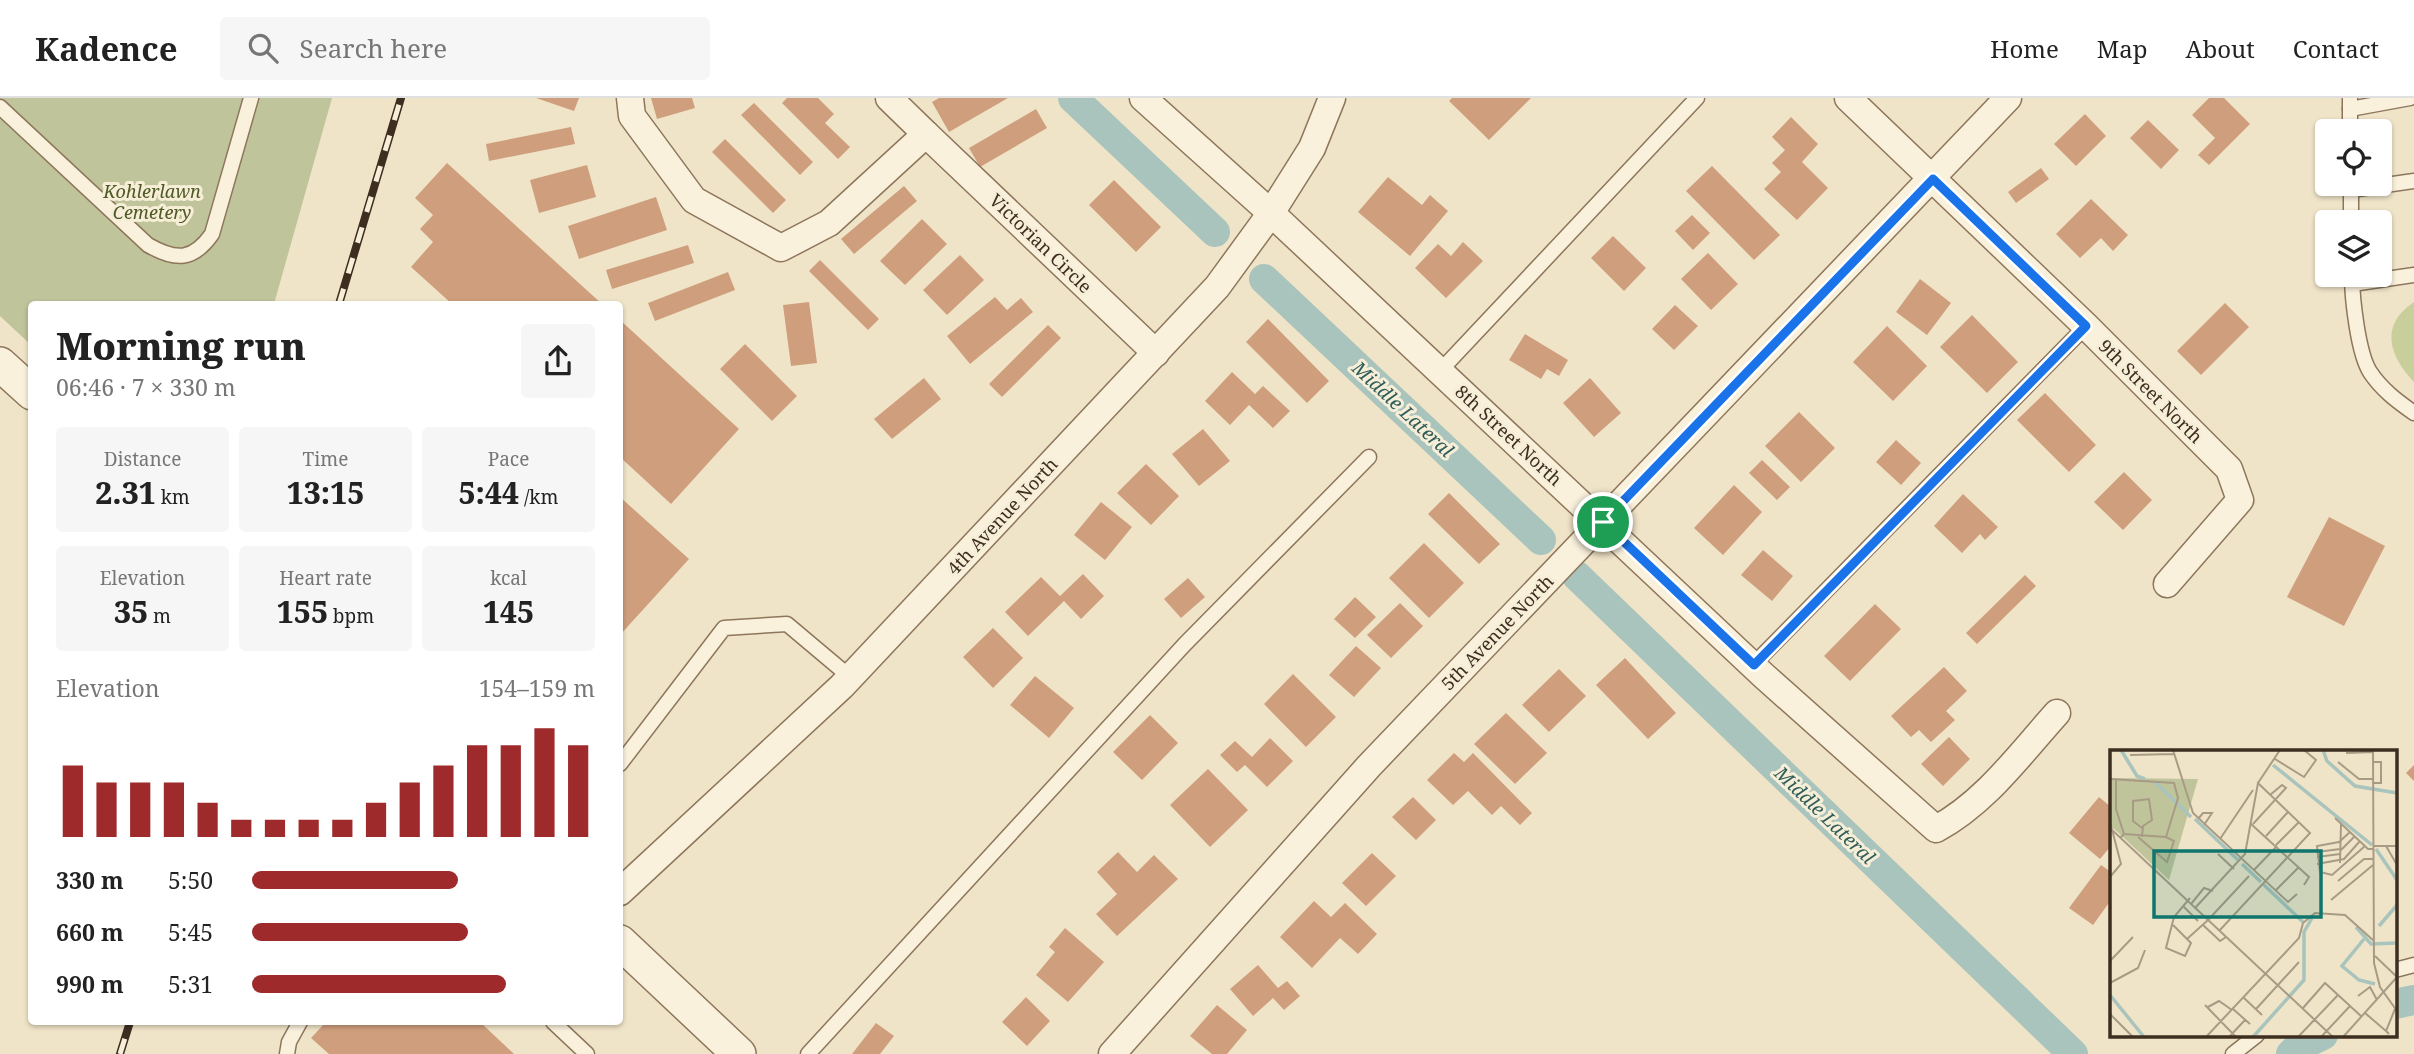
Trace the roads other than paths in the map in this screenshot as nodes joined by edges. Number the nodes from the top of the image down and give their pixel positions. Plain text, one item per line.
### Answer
1 (251, 98) edge
2 (630, 98) edge
3 (888, 98) edge
4 (1143, 98) edge
5 (1332, 98) edge
6 (1697, 98) edge
7 (1847, 98) edge
8 (2008, 98) edge
9 (2410, 98) edge
10 (2350, 103) edge
11 (0, 107) edge
12 (926, 134) junction
13 (1933, 179) junction
14 (2414, 181) edge
15 (2392, 183) edge
16 (1271, 213) junction
17 (2414, 275) edge
18 (2392, 276) edge
19 (2353, 287) edge
20 (2086, 326) junction
21 (1156, 352) junction
22 (0, 364) edge
23 (1440, 371) junction
24 (28, 389) edge
25 (2414, 413) edge
26 (1369, 457) dead end
27 (1603, 522) junction
28 (2167, 584) dead end
29 (1754, 665) junction
30 (850, 677) junction
31 (2057, 713) dead end
32 (623, 760) edge
33 (623, 889) edge
34 (623, 945) edge
35 (2414, 965) edge
36 (2396, 970) edge
37 (298, 1025) edge
38 (556, 1025) edge
39 (2254, 1037) edge
40 (287, 1054) edge
41 (587, 1054) edge
42 (739, 1054) edge
43 (808, 1054) edge
44 (1112, 1054) edge
45 (2233, 1054) edge

1 - 11 lane
2 - 12 street
3 - 12 street, Victorian Circle
4 - 16 street, 8th Street North
5 - 16 street, 4th Avenue North
6 - 23 lane
7 - 13 street, 9th Street North
8 - 13 street, 5th Avenue North
9 - 10 lane
12 - 21 street, Victorian Circle
13 - 20 street, 9th Street North
13 - 27 street, 5th Avenue North
14 - 15 lane
16 - 21 street, 4th Avenue North
16 - 23 street, 8th Street North
17 - 18 lane
19 - 25 lane
20 - 28 street, 9th Street North
20 - 29 lane
21 - 30 street, 4th Avenue North
22 - 24 street
23 - 27 street, 8th Street North
26 - 43 lane
27 - 29 street, 8th Street North
27 - 44 street, 5th Avenue North
29 - 31 street, 8th Street North
30 - 32 lane
30 - 33 street, 4th Avenue North
34 - 42 street
35 - 36 lane
37 - 40 lane
38 - 41 lane
39 - 45 lane

